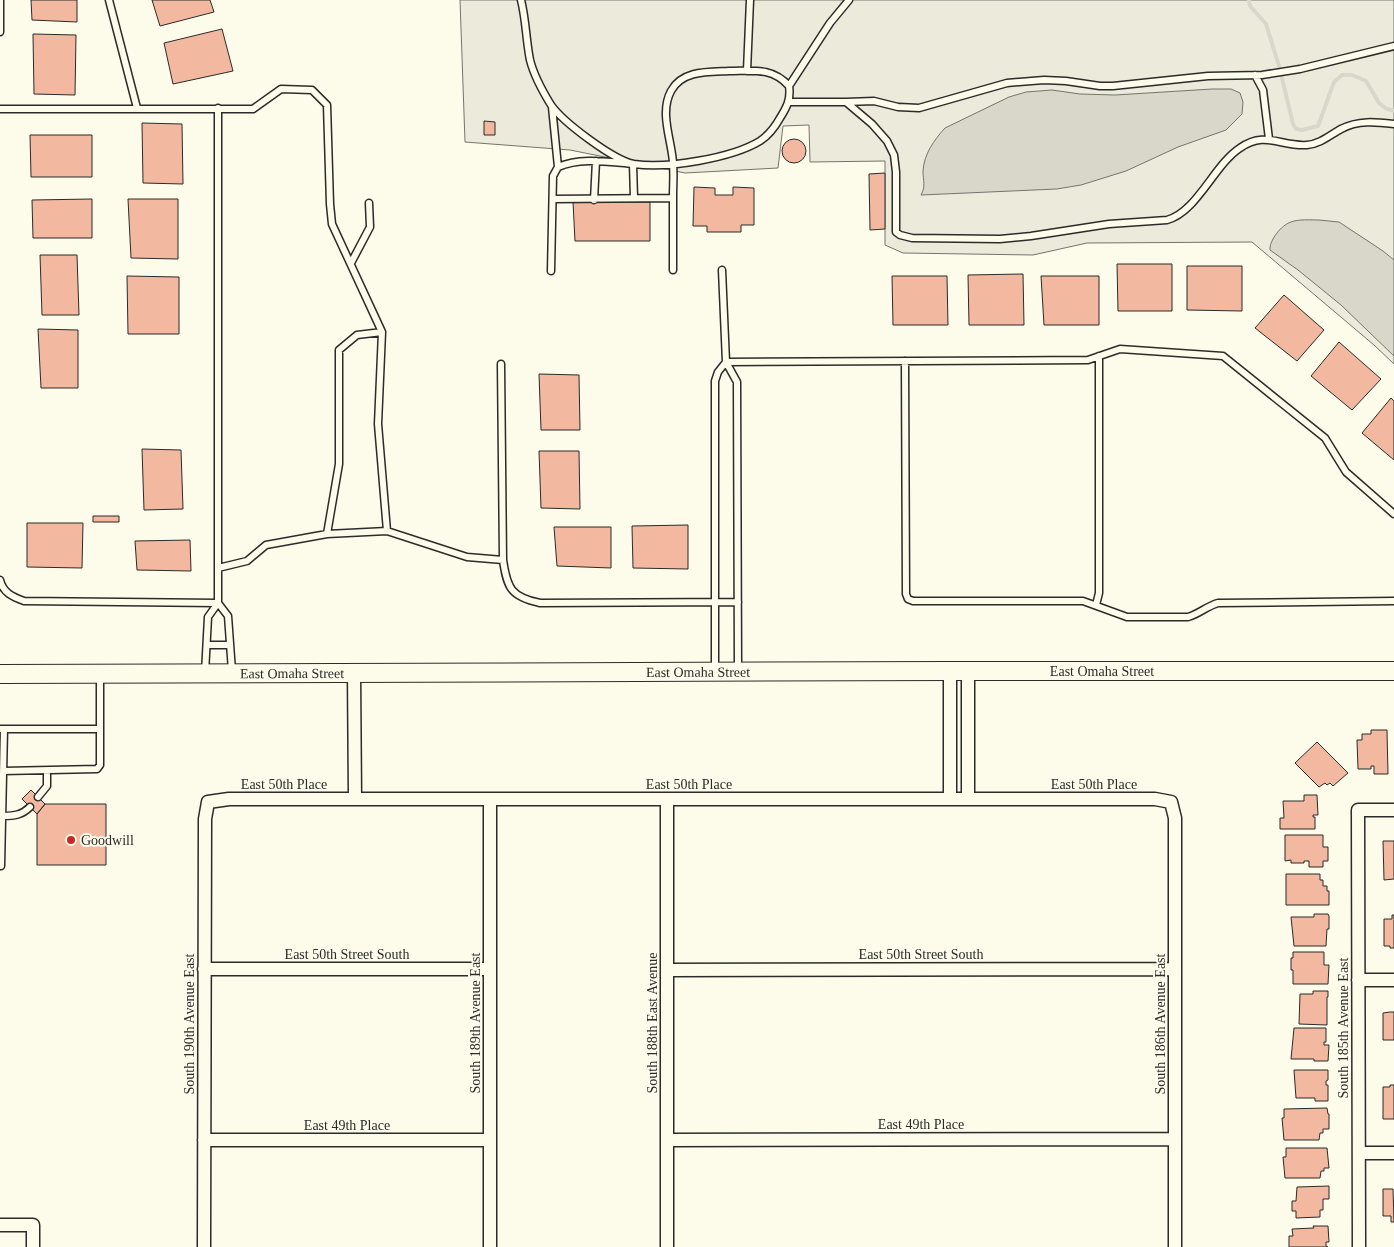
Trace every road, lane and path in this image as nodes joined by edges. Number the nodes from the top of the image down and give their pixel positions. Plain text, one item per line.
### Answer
1 (0, 0) edge
2 (109, 0) edge
3 (521, 0) edge
4 (750, 0) edge
5 (849, 0) edge
6 (0, 32) edge
7 (1394, 46) edge
8 (747, 71) junction
9 (1256, 75) junction
10 (789, 86) junction
11 (789, 102) junction
12 (846, 102) junction
13 (552, 106) junction
14 (137, 108) junction
15 (218, 108) junction
16 (0, 109) edge
17 (1394, 124) edge
18 (1269, 139) junction
19 (596, 161) junction
20 (633, 164) junction
21 (674, 164) junction
22 (558, 166) junction
23 (634, 198) junction
24 (673, 198) junction
25 (553, 199) junction
26 (594, 200) junction
27 (369, 203) dead end
28 (351, 263) junction
29 (673, 270) dead end
30 (722, 270) dead end
31 (551, 271) dead end
32 (382, 332) junction
33 (1100, 356) junction
34 (905, 361) junction
35 (726, 362) junction
36 (501, 364) dead end
37 (1394, 514) edge
38 (387, 531) junction
39 (327, 534) junction
40 (502, 560) junction
41 (218, 568) junction
42 (0, 580) edge
43 (1394, 601) edge
44 (716, 602) junction
45 (738, 602) junction
46 (218, 603) junction
47 (1096, 605) junction
48 (207, 645) junction
49 (229, 645) junction
50 (950, 671) junction
51 (968, 671) junction
52 (1394, 671) edge
53 (715, 672) junction
54 (738, 672) junction
55 (100, 673) junction
56 (354, 673) junction
57 (0, 674) edge
58 (206, 674) junction
59 (232, 674) junction
60 (2, 729) edge
61 (100, 729) junction
62 (3, 771) junction
63 (47, 771) junction
64 (38, 798) dead end
65 (950, 798) junction
66 (968, 798) junction
67 (355, 799) junction
68 (490, 799) junction
69 (667, 799) junction
70 (208, 802) joint
71 (1171, 802) joint
72 (30, 807) dead end
73 (1394, 810) edge
74 (3, 816) junction
75 (1, 866) dead end
76 (204, 969) junction
77 (490, 969) junction
78 (1175, 969) junction
79 (667, 970) junction
80 (1358, 980) junction
81 (1394, 980) edge
82 (1175, 1139) junction
83 (204, 1140) junction
84 (490, 1140) junction
85 (667, 1140) junction
86 (1359, 1153) junction
87 (1394, 1153) edge
88 (0, 1225) edge
89 (33, 1247) edge
90 (204, 1247) edge
91 (490, 1247) edge
92 (667, 1247) edge
93 (1175, 1247) edge
94 (1359, 1247) edge

1 - 6 lane
2 - 14 lane
3 - 13 lane
4 - 8 lane
5 - 10 lane
7 - 9 lane
8 - 10 lane
8 - 21 lane
9 - 12 lane
9 - 18 lane
10 - 11 lane
11 - 12 lane
11 - 21 lane
12 - 18 lane
13 - 20 lane
13 - 22 lane
14 - 15 lane
14 - 16 lane
15 - 28 lane
15 - 41 lane
17 - 18 lane
19 - 20 lane
19 - 22 lane
19 - 26 lane
20 - 21 lane
20 - 23 lane
21 - 24 lane
22 - 25 lane
23 - 24 lane
23 - 26 lane
24 - 29 lane
25 - 26 lane
25 - 31 lane
27 - 28 lane
28 - 32 lane
30 - 35 lane
32 - 38 lane
32 - 39 lane
33 - 34 lane
33 - 37 lane
33 - 47 lane
34 - 35 lane
34 - 47 lane
35 - 44 lane
35 - 45 lane
36 - 40 lane
38 - 39 lane
38 - 40 lane
39 - 41 lane
40 - 44 lane
41 - 46 lane
42 - 46 lane
43 - 47 lane
44 - 45 lane
44 - 53 lane
45 - 54 lane
46 - 48 lane
46 - 49 lane
48 - 49 lane
48 - 58 lane
49 - 59 lane
50 - 51 street, East Omaha Street
50 - 54 street, East Omaha Street
50 - 65 street
51 - 52 street, East Omaha Street
51 - 66 street
53 - 54 street, East Omaha Street
53 - 56 street, East Omaha Street
55 - 57 street, East Omaha Street
55 - 58 street, East Omaha Street
55 - 61 lane
56 - 59 street, East Omaha Street
56 - 67 street
58 - 59 street, East Omaha Street
60 - 61 lane
60 - 62 lane
61 - 63 lane
62 - 63 lane
62 - 74 lane
63 - 64 lane
65 - 66 street, East 50th Place
65 - 69 street, East 50th Place
66 - 71 street, East 50th Place
67 - 68 street, East 50th Place
67 - 70 street, East 50th Place
68 - 69 street, East 50th Place
68 - 77 street, South 189th Avenue East
69 - 79 street, South 188th East Avenue
70 - 76 street, South 190th Avenue East
71 - 78 street, South 186th Avenue East
72 - 74 lane
73 - 80 street, South 185th Avenue East
74 - 75 lane
76 - 77 street, East 50th Street South
76 - 83 street, South 190th Avenue East
77 - 84 street, South 189th Avenue East
78 - 79 street, East 50th Street South
78 - 82 street, South 186th Avenue East
79 - 85 street, South 188th East Avenue
80 - 81 street
80 - 86 street, South 185th Avenue East
82 - 85 street, East 49th Place
82 - 93 street, South 186th Avenue East
83 - 84 street, East 49th Place
83 - 90 street, South 190th Avenue East
84 - 91 street, South 189th Avenue East
85 - 92 street, South 188th East Avenue
86 - 87 street
86 - 94 street, South 185th Avenue East
88 - 89 street

